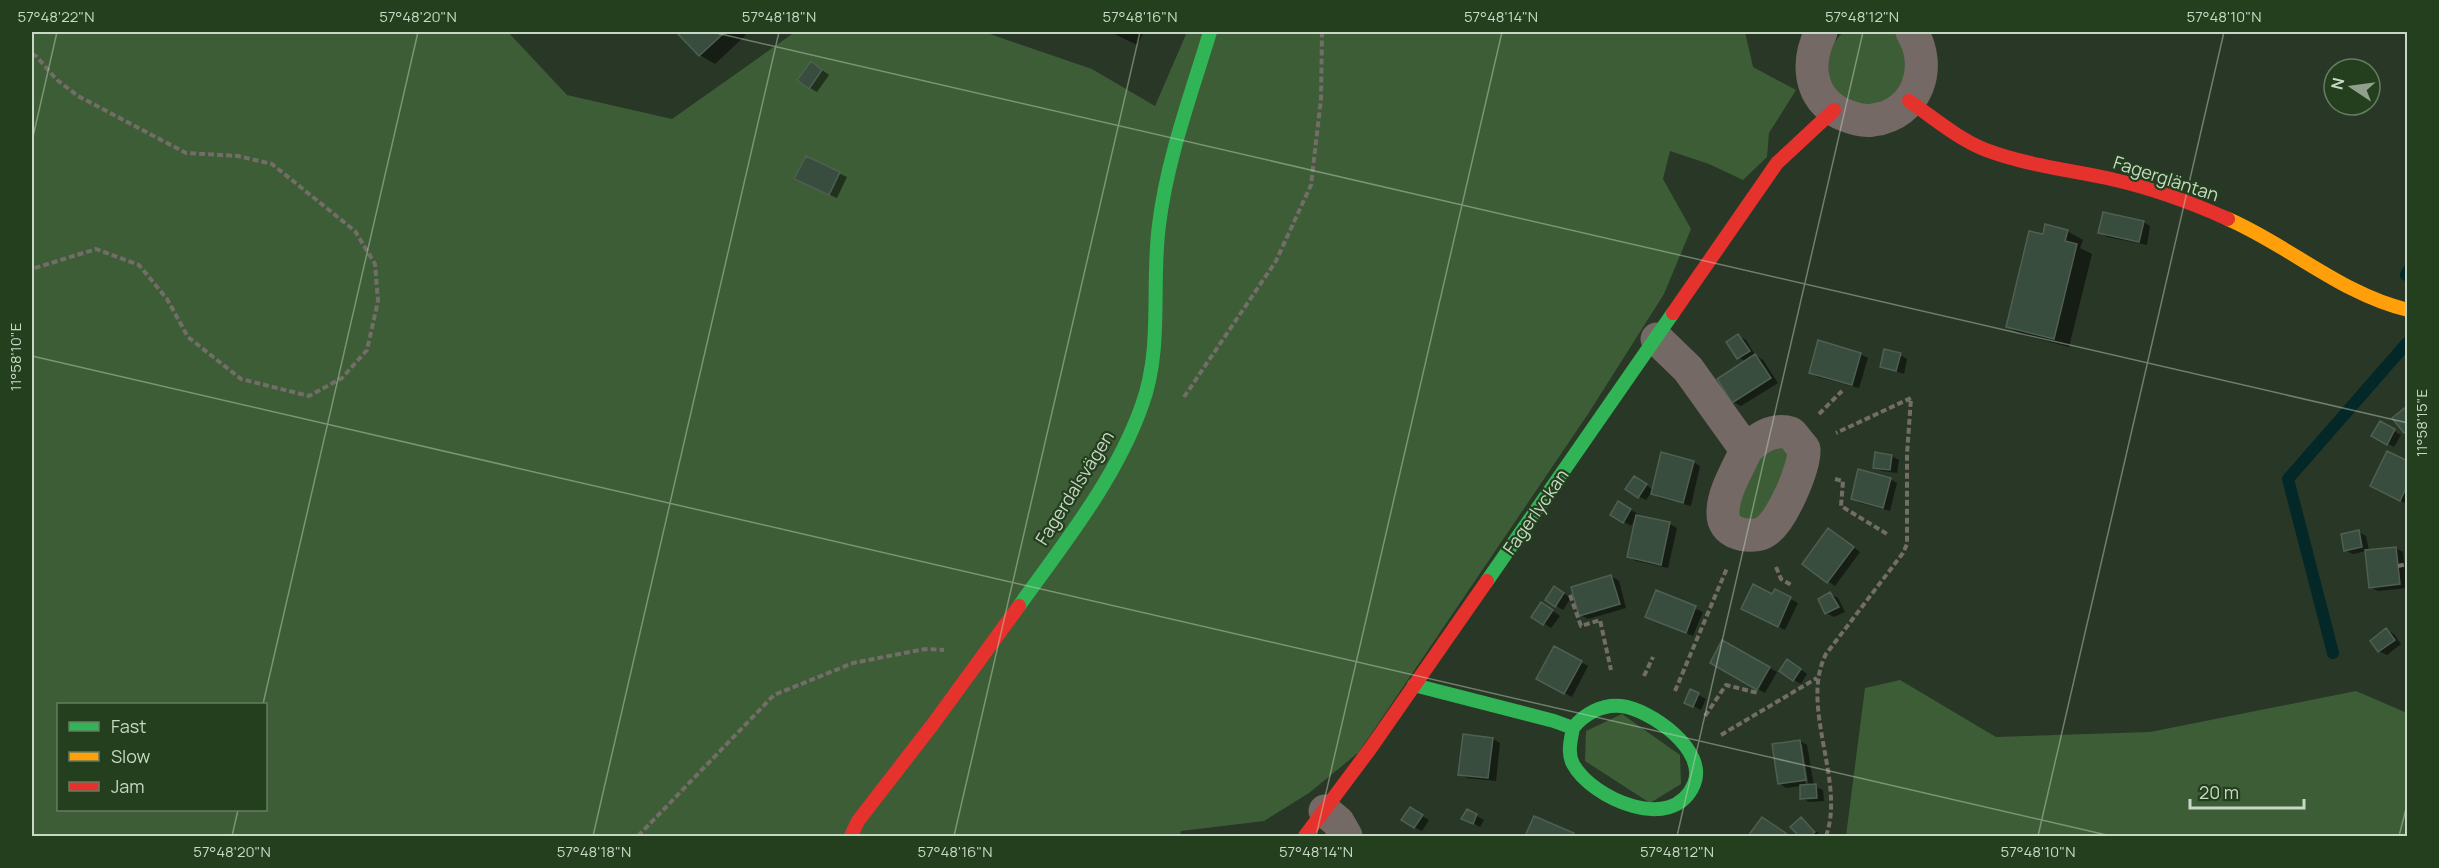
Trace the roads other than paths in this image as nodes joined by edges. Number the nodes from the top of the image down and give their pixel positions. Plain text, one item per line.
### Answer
1 (1210, 32) edge
2 (1821, 32) edge
3 (1912, 32) edge
4 (1909, 101) junction
5 (1834, 110) junction
6 (2408, 310) edge
7 (1657, 339) junction
8 (1746, 450) junction
9 (1414, 686) junction
10 (1573, 728) junction
11 (1325, 811) junction
12 (851, 837) edge
13 (1305, 837) edge
14 (1346, 837) edge

1 - 12 street, Fagerdalsvägen
2 - 5 street
3 - 4 street
4 - 5 street
4 - 6 street, Fagergläntan
5 - 7 street, Fagerlyckan
7 - 8 street
7 - 9 street, Fagerlyckan
8 - 8 street
9 - 10 street
9 - 11 street, Fagerlyckan
10 - 10 street
11 - 13 street, Fagerlyckan
11 - 14 street

